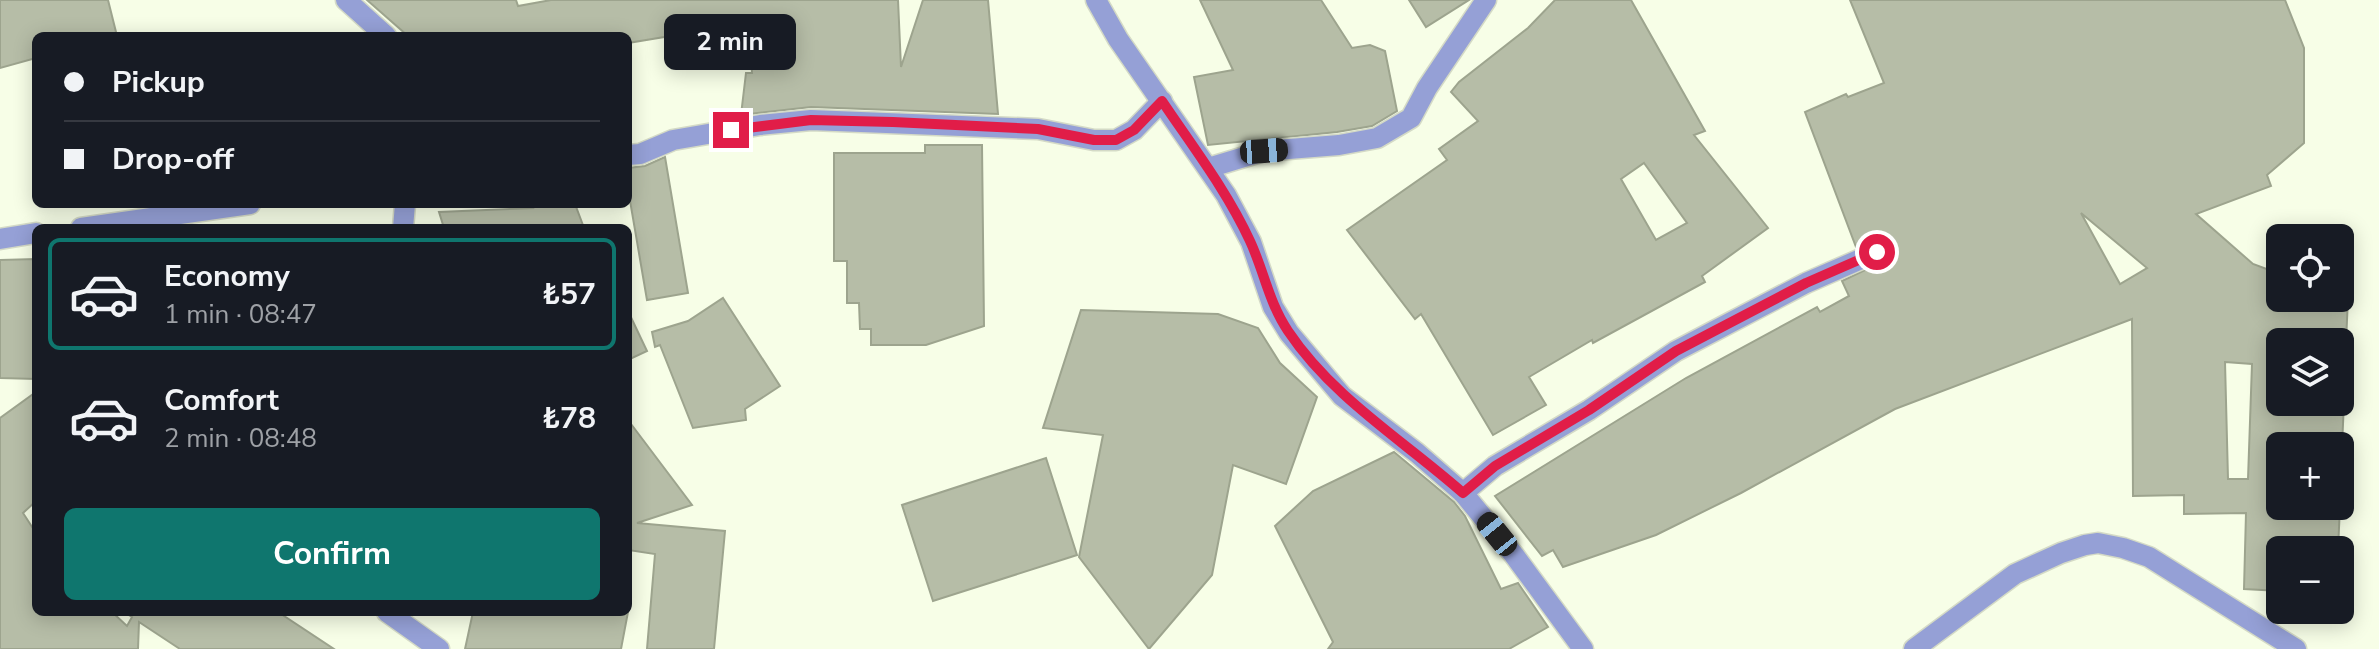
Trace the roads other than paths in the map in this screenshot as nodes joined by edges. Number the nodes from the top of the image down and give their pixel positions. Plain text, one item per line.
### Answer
1 (346, 0) edge
2 (1096, 0) edge
3 (1486, 0) edge
4 (382, 32) edge
5 (1162, 101) junction
6 (632, 155) edge
7 (1208, 168) junction
8 (222, 208) edge
9 (109, 224) edge
10 (32, 234) edge
11 (0, 239) edge
12 (1877, 252) dead end
13 (1463, 493) junction
14 (393, 616) edge
15 (439, 649) edge
16 (1583, 649) edge
17 (1914, 649) edge
18 (2296, 649) edge

1 - 4 street
2 - 5 street
3 - 7 street
5 - 6 street
5 - 7 street
7 - 13 street
8 - 9 street
10 - 11 street
12 - 13 street
13 - 16 street
14 - 15 street
17 - 18 street

